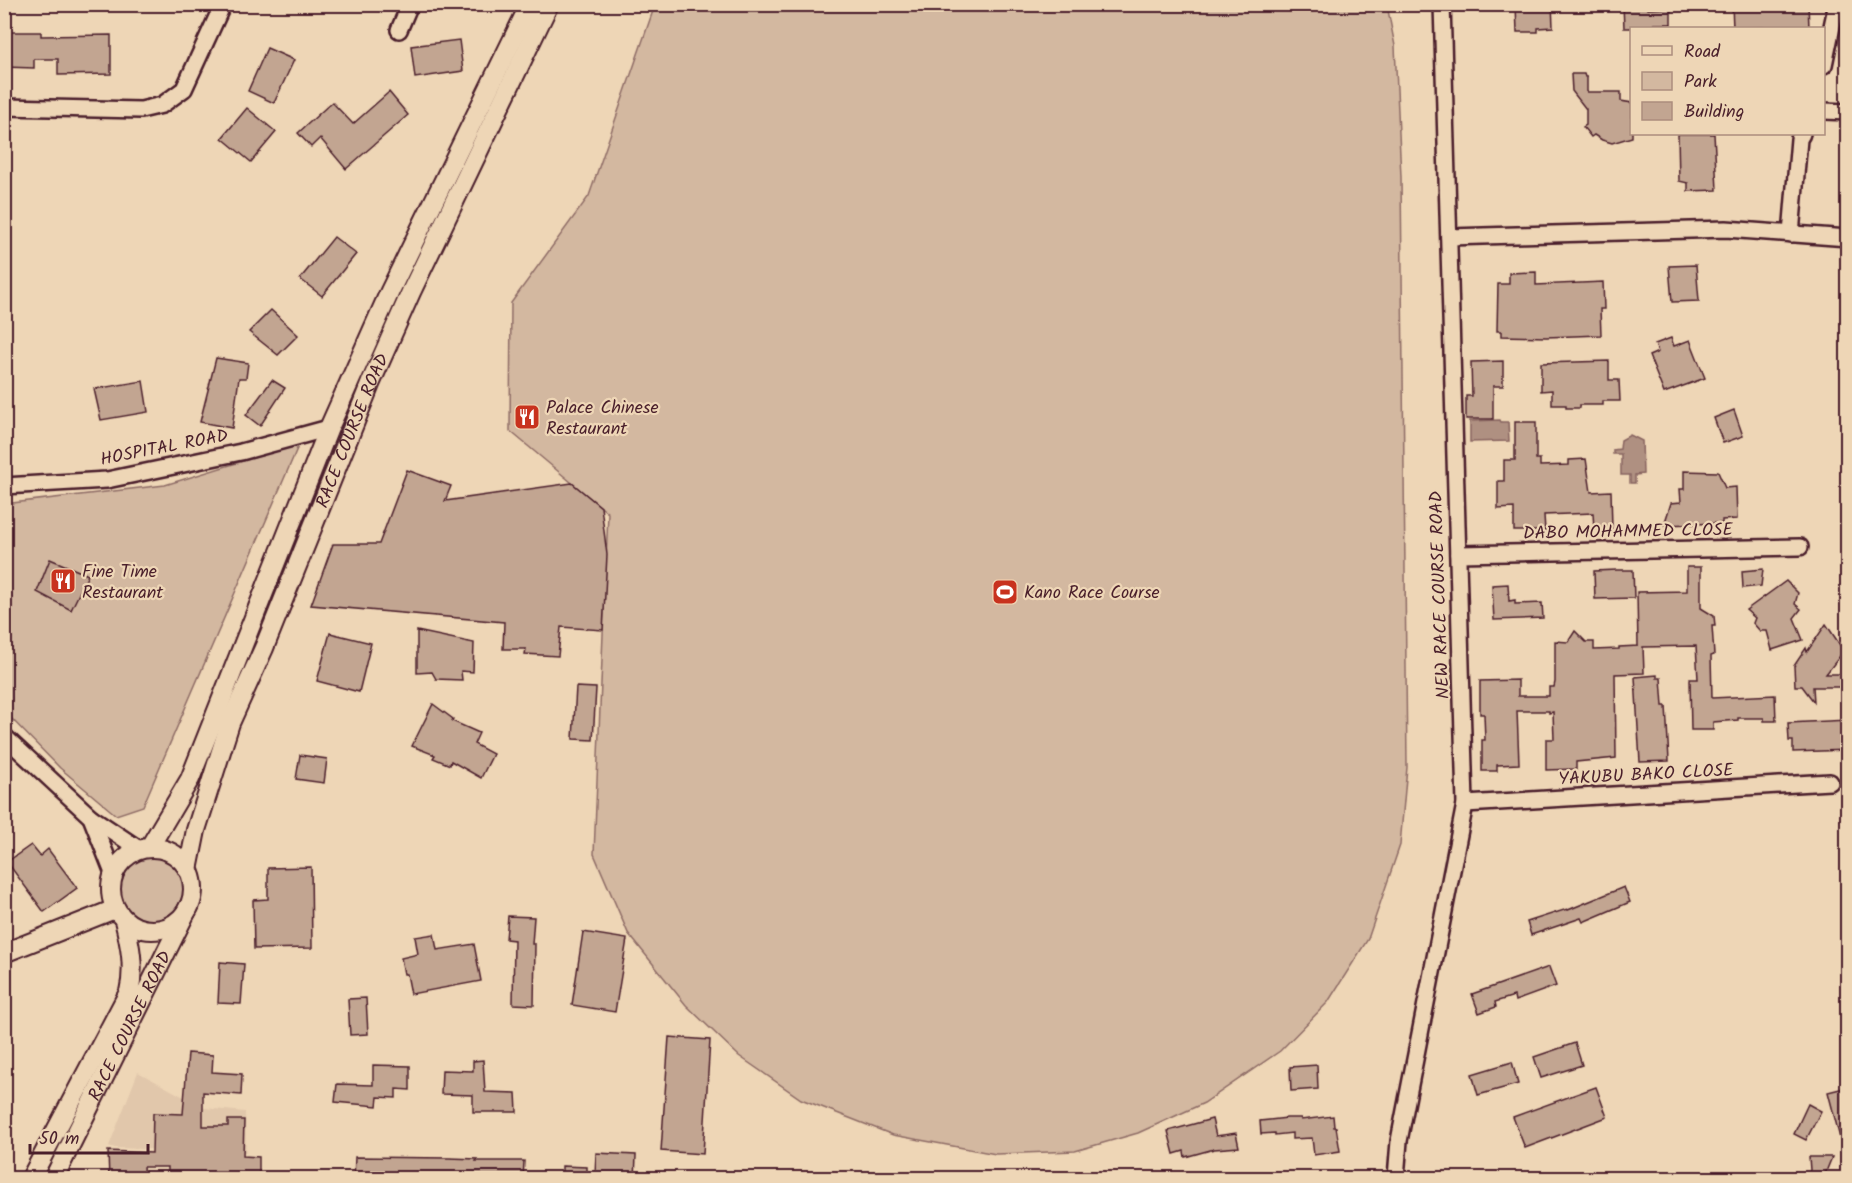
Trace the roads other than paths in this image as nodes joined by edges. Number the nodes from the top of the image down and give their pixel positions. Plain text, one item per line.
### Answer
1 (223, 4) edge
2 (411, 4) edge
3 (530, 4) edge
4 (549, 4) edge
5 (1442, 4) edge
6 (1848, 7) edge
7 (399, 30) dead end
8 (1825, 60) edge
9 (4, 107) edge
10 (1825, 111) edge
11 (1848, 112) edge
12 (1801, 135) edge
13 (1791, 234) junction
14 (1449, 237) junction
15 (1848, 238) edge
16 (329, 428) junction
17 (4, 486) edge
18 (1800, 547) dead end
19 (1458, 554) junction
20 (4, 736) edge
21 (1830, 782) dead end
22 (1465, 804) junction
23 (90, 817) junction
24 (144, 849) junction
25 (188, 870) junction
26 (113, 873) junction
27 (189, 906) junction
28 (120, 914) junction
29 (4, 953) edge
30 (31, 1179) edge
31 (54, 1179) edge
32 (1396, 1179) edge

1 - 9 street
2 - 7 street
3 - 16 street, RACE COURSE ROAD
4 - 25 street, RACE COURSE ROAD
5 - 14 street, NEW RACE COURSE ROAD
6 - 8 street
10 - 11 street
12 - 13 street
13 - 14 street
13 - 15 street
14 - 19 street, NEW RACE COURSE ROAD
16 - 17 street, HOSPITAL ROAD
16 - 24 street, RACE COURSE ROAD
18 - 19 street, DABO MOHAMMED CLOSE
19 - 22 street, NEW RACE COURSE ROAD
20 - 23 street
21 - 22 street, YAKUBU BAKO CLOSE
22 - 32 street, NEW RACE COURSE ROAD
23 - 24 street
23 - 26 street
24 - 25 street
24 - 26 street
25 - 27 street
26 - 28 street
27 - 28 street
27 - 31 street, RACE COURSE ROAD
28 - 29 street
28 - 30 street, RACE COURSE ROAD

